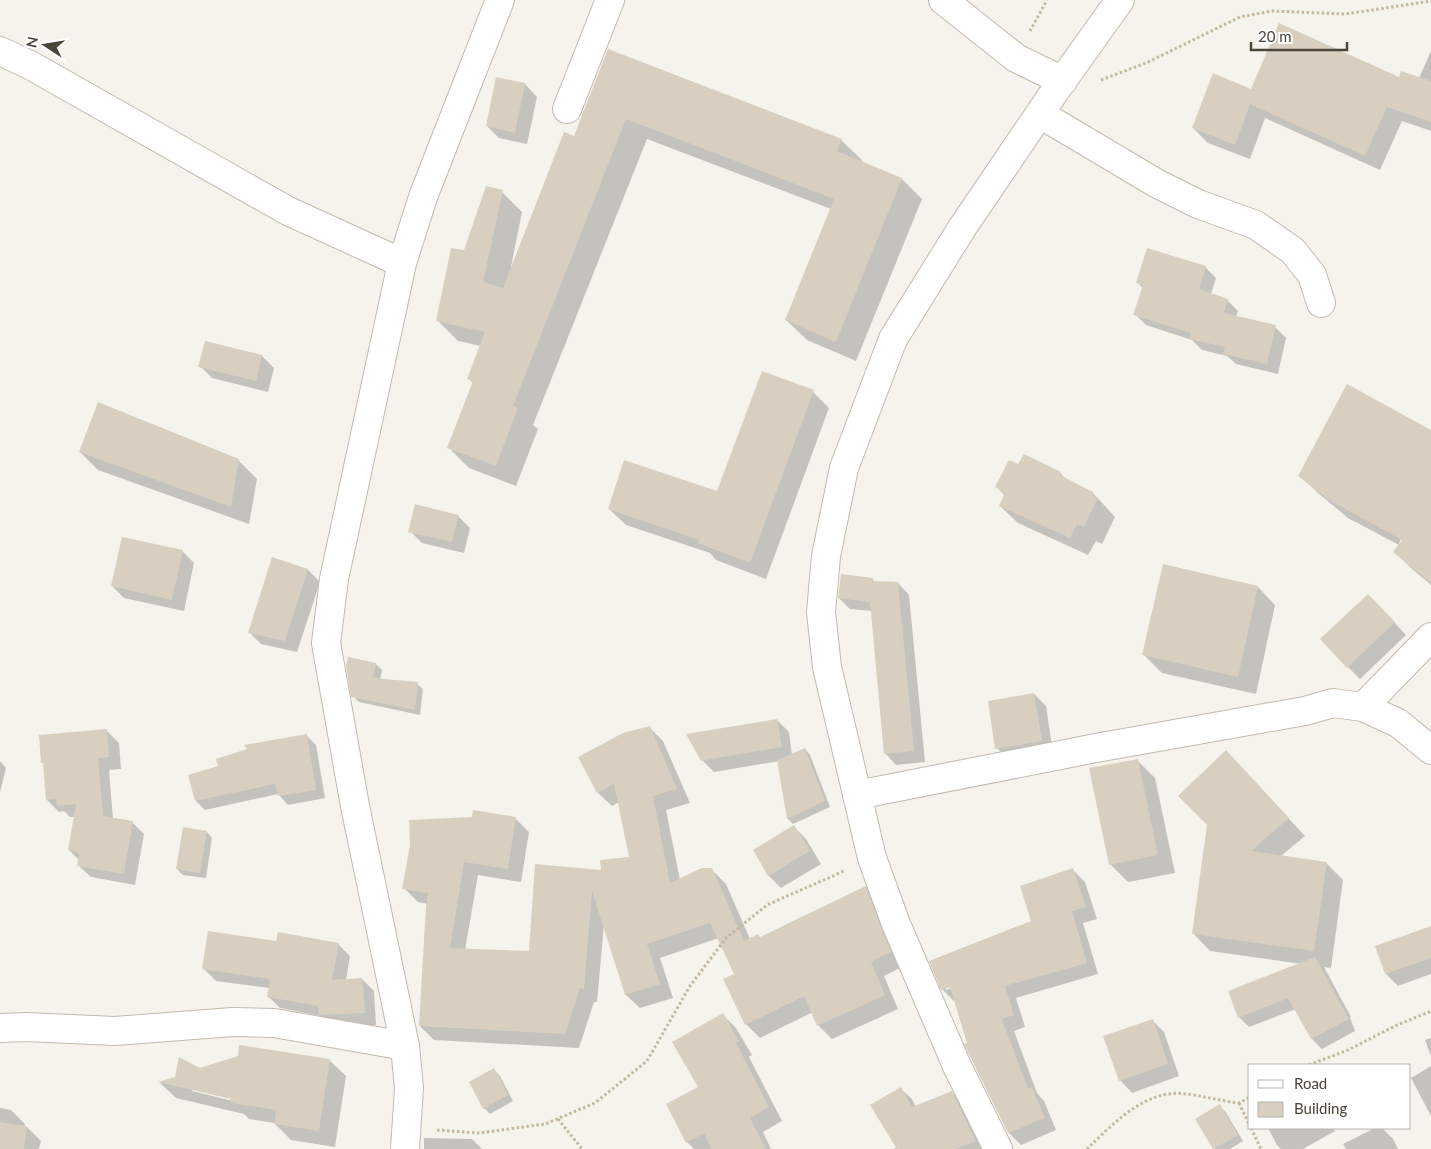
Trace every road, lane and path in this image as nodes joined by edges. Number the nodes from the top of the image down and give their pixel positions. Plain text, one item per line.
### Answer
1 (500, 0) edge
2 (610, 0) edge
3 (943, 0) edge
4 (1120, 0) edge
5 (1431, 1) edge
6 (0, 51) edge
7 (1059, 86) junction
8 (566, 109) dead end
9 (1040, 114) junction
10 (402, 263) junction
11 (1321, 304) dead end
12 (1431, 637) edge
13 (1363, 707) junction
14 (1431, 750) edge
15 (857, 795) junction
16 (872, 858) junction
17 (1431, 1011) edge
18 (0, 1028) edge
19 (405, 1046) junction
20 (1312, 1064) edge
21 (1248, 1098) edge
22 (1239, 1104) junction
23 (558, 1119) junction
24 (1248, 1123) edge
25 (1251, 1129) edge
26 (406, 1138) edge
27 (582, 1149) edge
28 (998, 1149) edge
29 (1087, 1149) edge
30 (1261, 1149) edge

1 - 10 street
2 - 8 street
3 - 7 street
4 - 7 street
5 - 7 path
6 - 10 street
7 - 9 street
9 - 11 street
9 - 15 street
10 - 19 street
12 - 13 street
13 - 14 street
13 - 15 street
15 - 16 street
16 - 23 path
16 - 28 street
17 - 20 path
18 - 19 street
19 - 26 street
21 - 22 path
22 - 24 path
22 - 29 path
23 - 26 path
23 - 27 path
25 - 30 path

